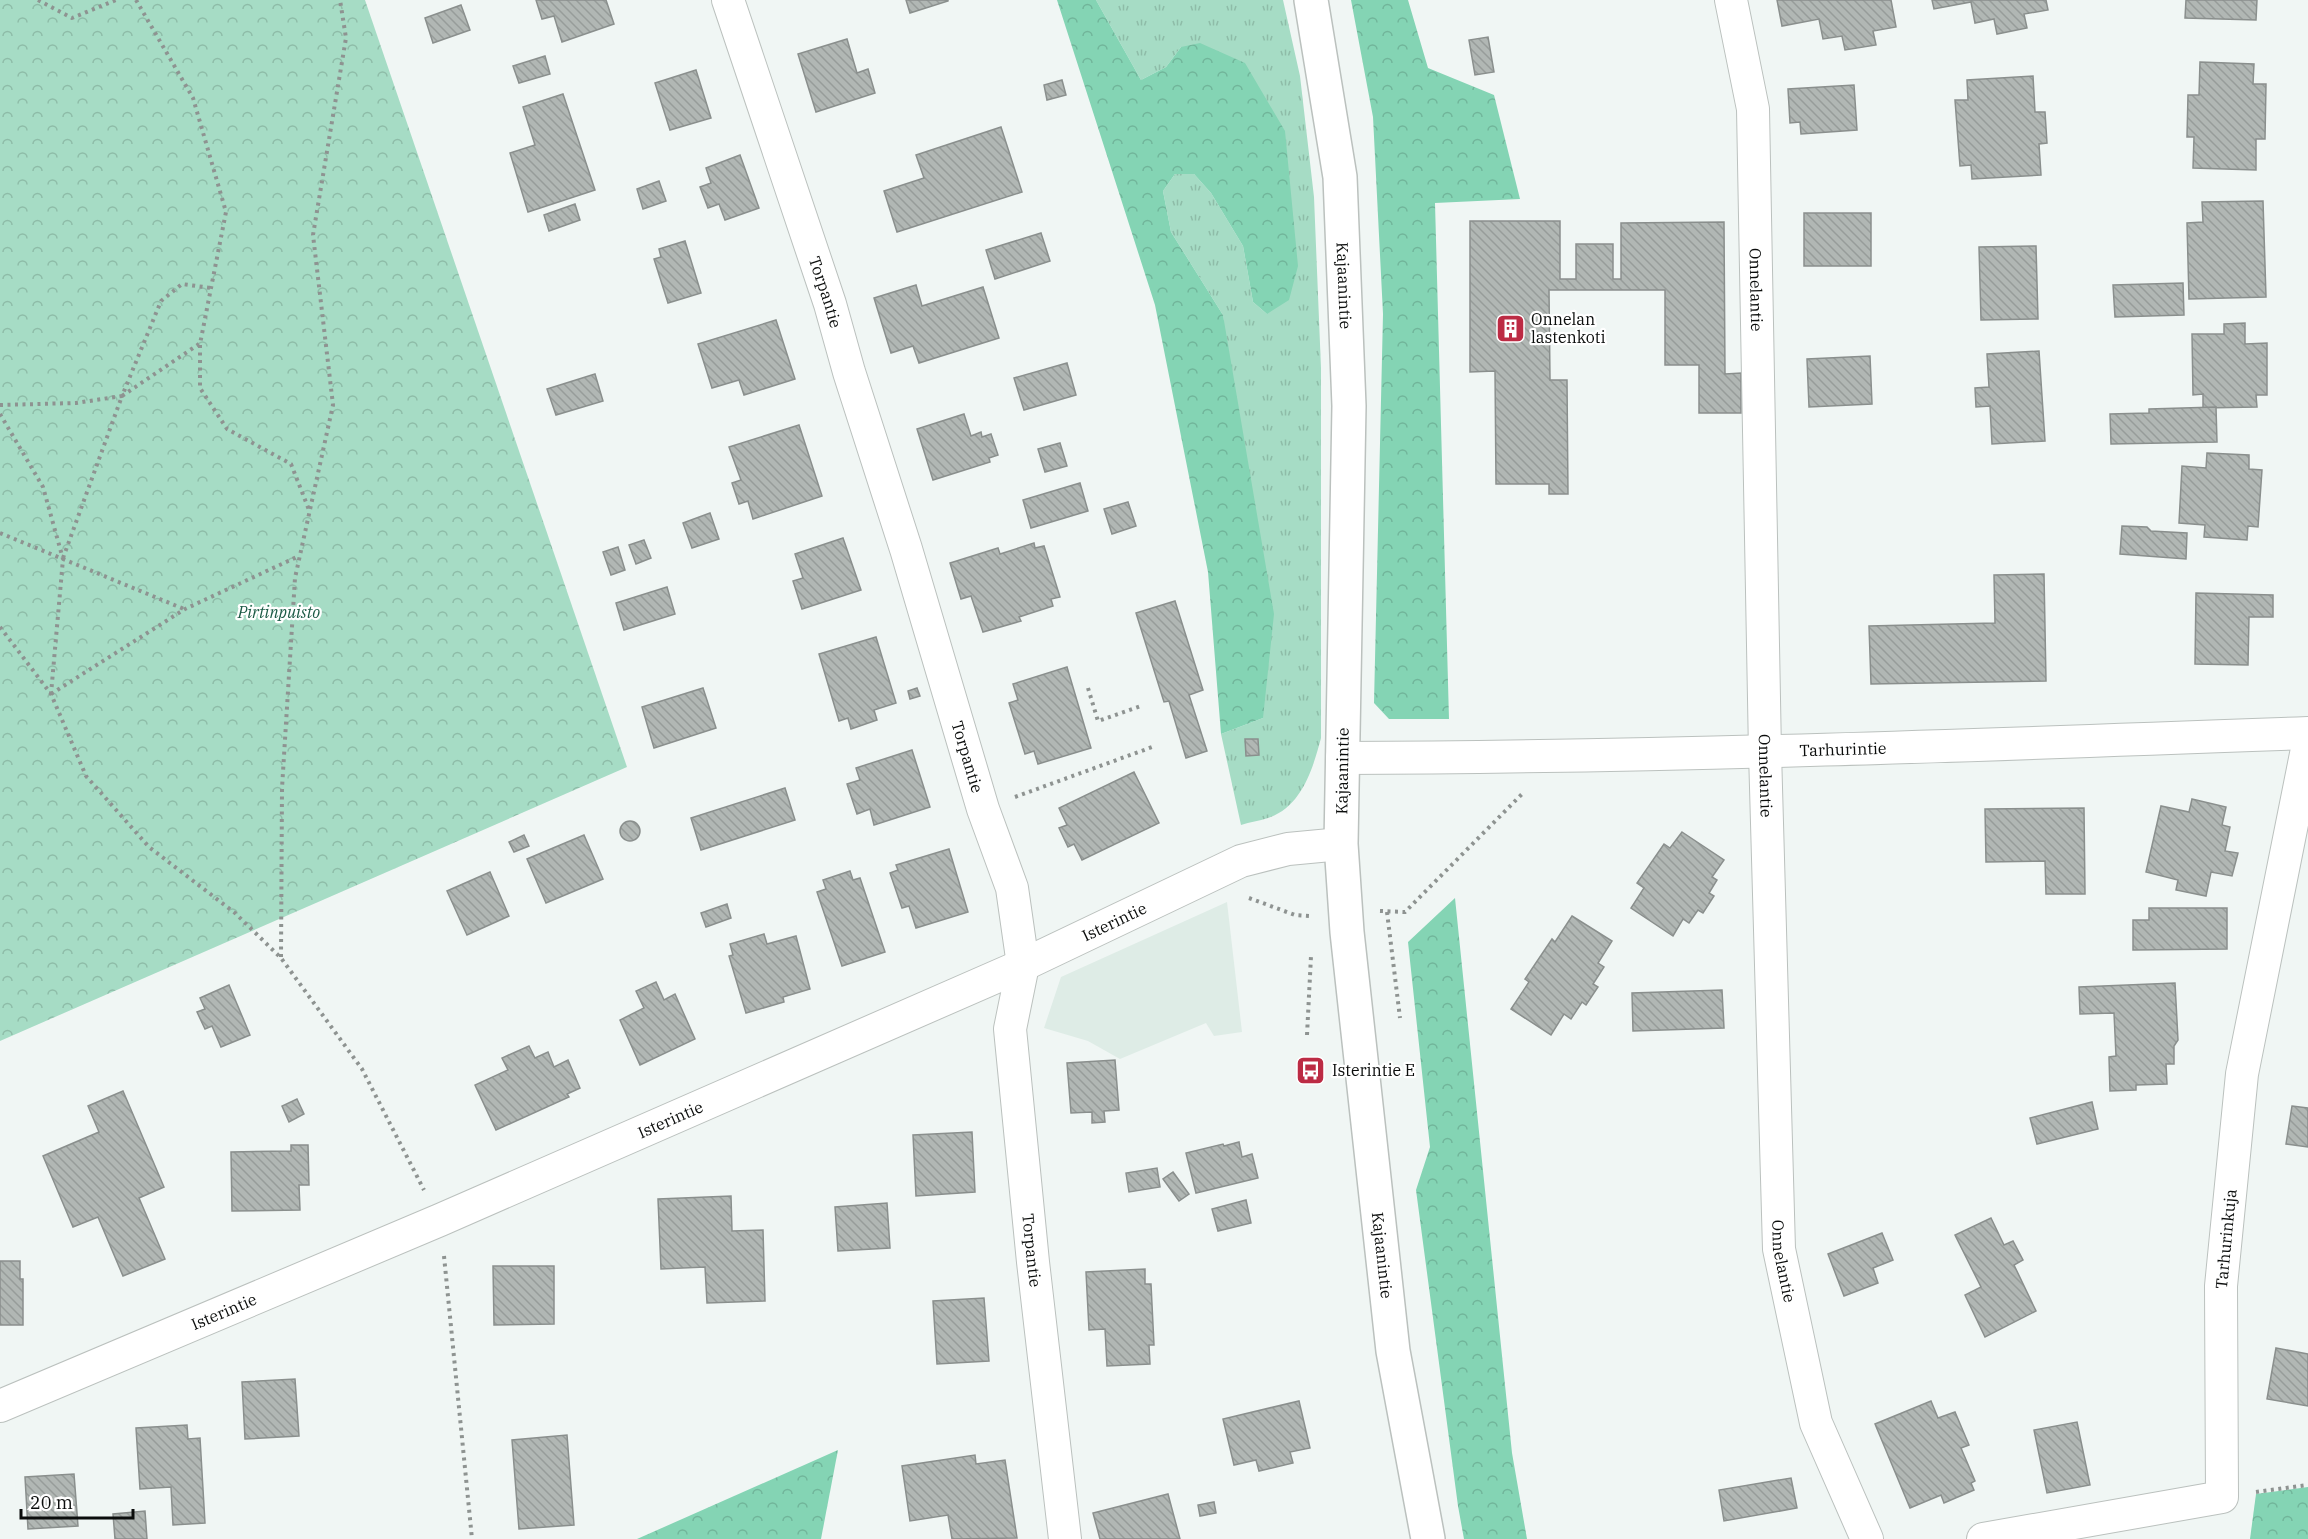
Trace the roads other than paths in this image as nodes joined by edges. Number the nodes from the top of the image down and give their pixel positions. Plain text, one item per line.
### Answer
1 (728, 0) edge
2 (1311, 0) edge
3 (1731, 0) edge
4 (2308, 734) edge
5 (2308, 744) edge
6 (1765, 752) junction
7 (1342, 758) junction
8 (1341, 844) junction
9 (1023, 965) junction
10 (0, 1406) edge
11 (1065, 1539) edge
12 (1428, 1539) edge
13 (1867, 1539) edge
14 (1983, 1539) edge

1 - 9 street, Torpantie
2 - 7 main road, Kajaanintie
3 - 6 street, Onnelantie
4 - 6 street, Tarhurintie
5 - 14 street, Tarhurinkuja
6 - 7 street, Tarhurintie
6 - 13 street, Onnelantie
7 - 8 main road, Kajaanintie
8 - 9 street, Isterintie
8 - 12 main road, Kajaanintie
9 - 10 street, Isterintie
9 - 11 street, Torpantie

